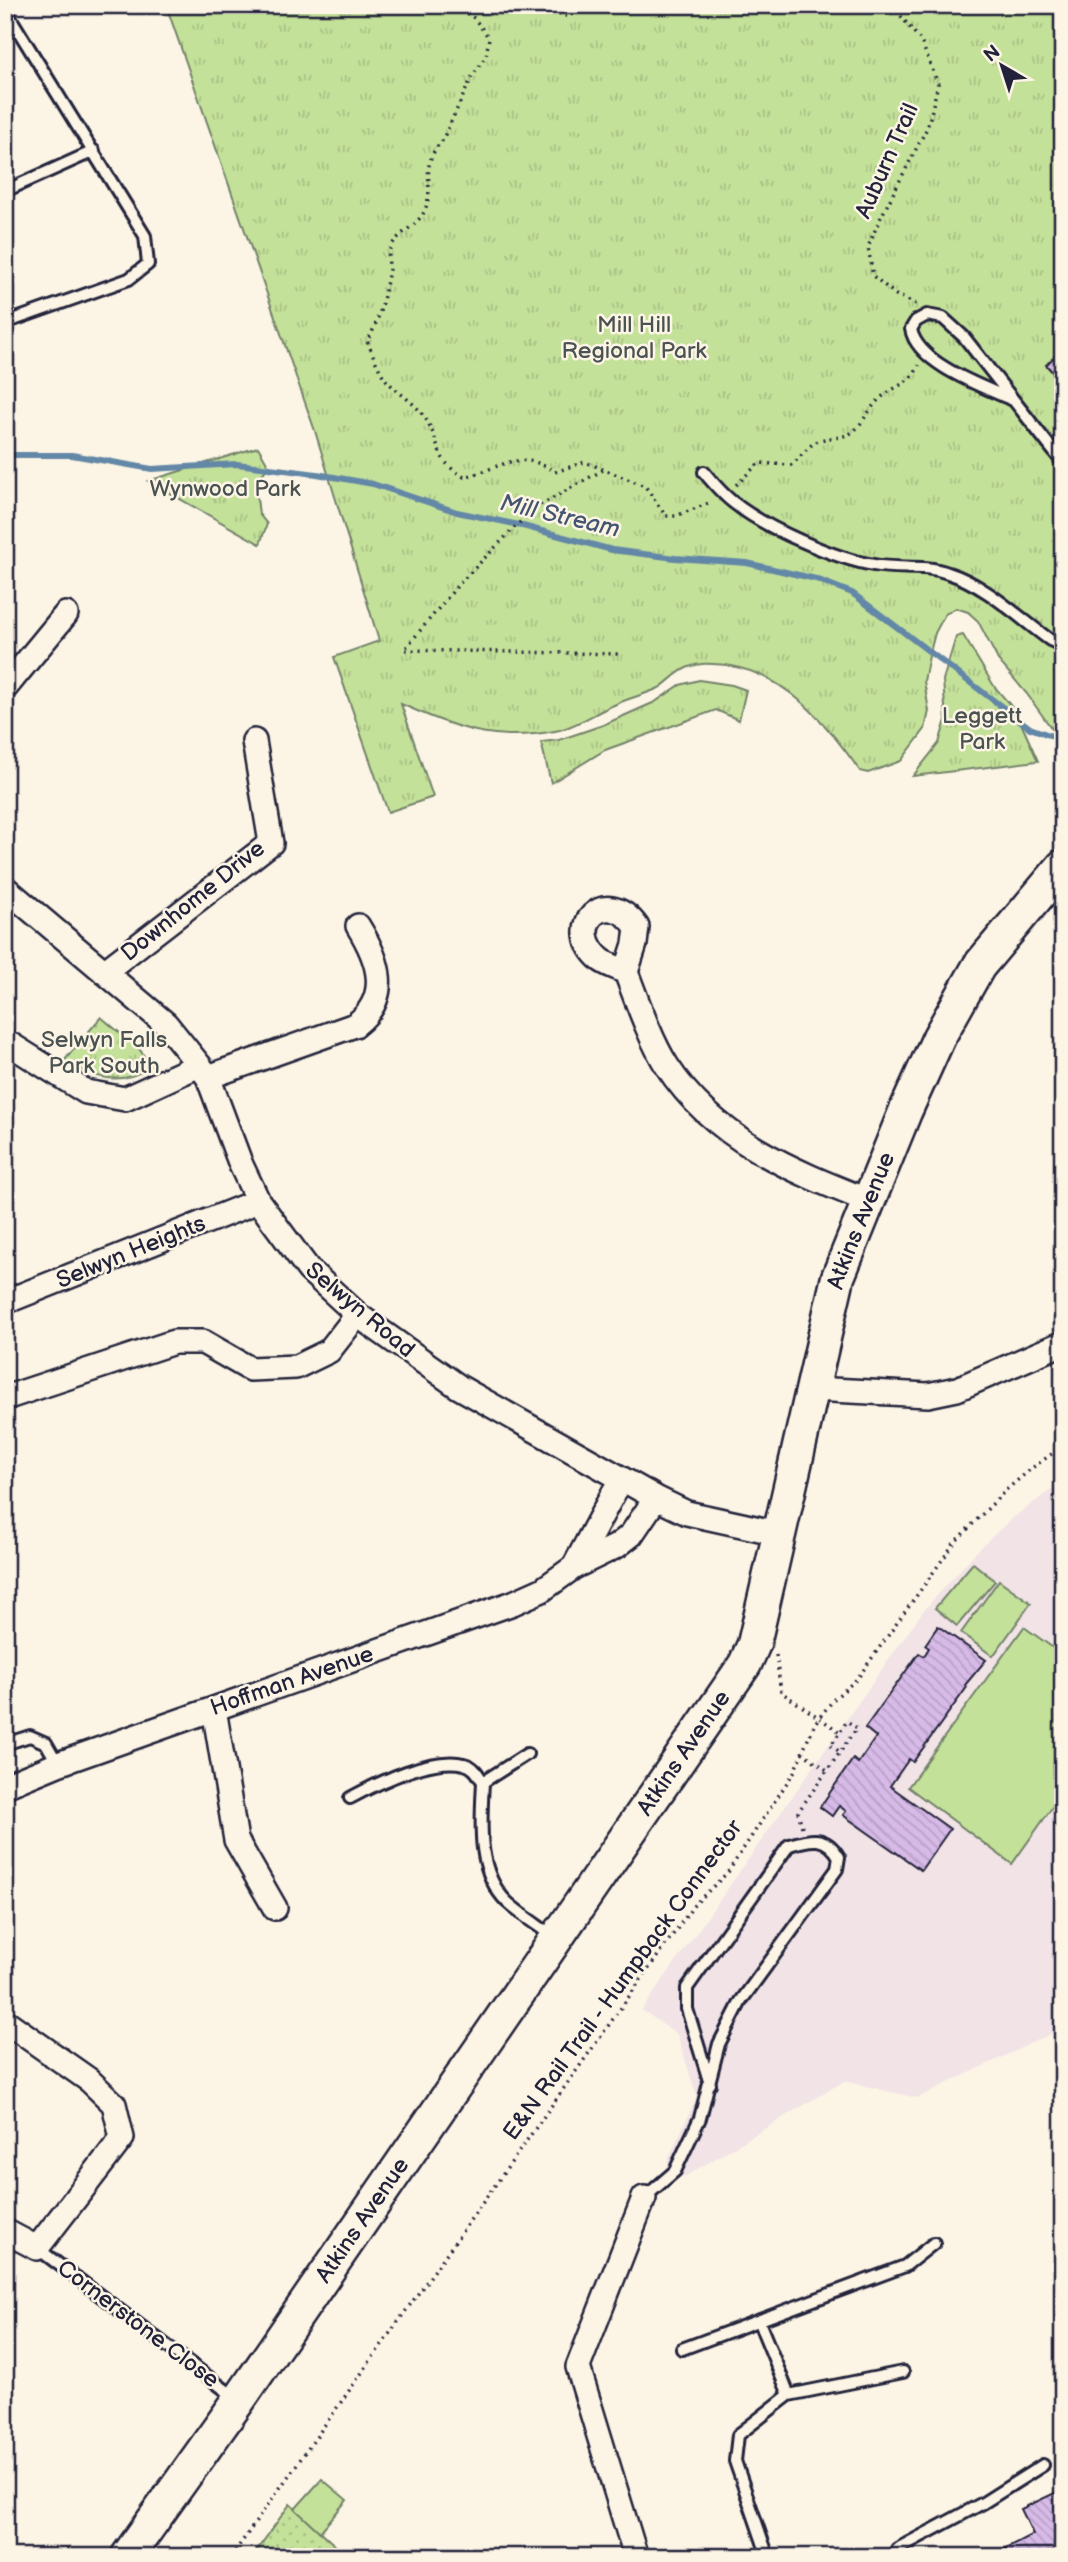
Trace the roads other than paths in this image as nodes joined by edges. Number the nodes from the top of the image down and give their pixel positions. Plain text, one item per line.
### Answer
1 (5, 9) edge
2 (94, 151) junction
3 (5, 191) edge
4 (5, 323) edge
5 (1013, 400) junction
6 (1063, 463) edge
7 (704, 472) dead end
8 (66, 614) dead end
9 (1063, 646) edge
10 (5, 688) edge
11 (254, 741) dead end
12 (1063, 866) edge
13 (5, 888) edge
14 (358, 926) dead end
15 (104, 972) junction
16 (626, 972) dead end
17 (5, 1041) edge
18 (204, 1071) junction
19 (258, 1201) junction
20 (869, 1201) junction
21 (5, 1303) edge
22 (359, 1315) junction
23 (1063, 1343) edge
24 (812, 1389) junction
25 (5, 1398) edge
26 (621, 1479) junction
27 (656, 1498) junction
28 (778, 1534) junction
29 (574, 1567) junction
30 (214, 1709) junction
31 (5, 1744) edge
32 (527, 1754) dead end
33 (58, 1764) junction
34 (483, 1782) junction
35 (5, 1786) edge
36 (350, 1798) dead end
37 (275, 1908) dead end
38 (557, 1940) junction
39 (5, 2021) edge
40 (710, 2084) junction
41 (644, 2198) joint
42 (5, 2231) edge
43 (934, 2243) dead end
44 (37, 2248) junction
45 (759, 2322) junction
46 (681, 2349) dead end
47 (902, 2372) dead end
48 (789, 2395) junction
49 (239, 2400) junction
50 (1043, 2465) dead end
51 (127, 2557) edge
52 (636, 2557) edge
53 (768, 2557) edge
54 (900, 2557) edge

1 - 2 lane
2 - 3 lane
2 - 4 lane
5 - 5 lane
5 - 6 lane
7 - 9 lane
8 - 10 street
11 - 15 street, Downhome Drive
12 - 20 street, Atkins Avenue
13 - 15 street, Selwyn Road
14 - 18 street
15 - 18 street, Selwyn Road
16 - 20 street
17 - 18 street
18 - 19 street, Selwyn Road
19 - 21 street, Selwyn Heights
19 - 22 street, Selwyn Road
20 - 24 street, Atkins Avenue
22 - 25 street
22 - 26 street, Selwyn Road
23 - 24 street
24 - 28 street, Atkins Avenue
26 - 27 street, Selwyn Road
26 - 29 street, Hoffman Avenue
27 - 28 street, Selwyn Road
27 - 29 street, Hoffman Avenue
28 - 38 street, Atkins Avenue
29 - 30 street, Hoffman Avenue
30 - 33 street, Hoffman Avenue
30 - 37 street
31 - 33 lane
32 - 34 lane
33 - 35 street, Hoffman Avenue
34 - 36 lane
34 - 38 lane
38 - 49 street, Atkins Avenue
39 - 44 street, Cornerstone Close
40 - 40 lane
40 - 41 lane
41 - 52 street
42 - 44 street, Cornerstone Close
43 - 45 lane
44 - 49 lane, Cornerstone Close
45 - 46 lane
45 - 48 lane
47 - 48 lane
48 - 53 lane
49 - 51 street, Atkins Avenue
50 - 54 lane

